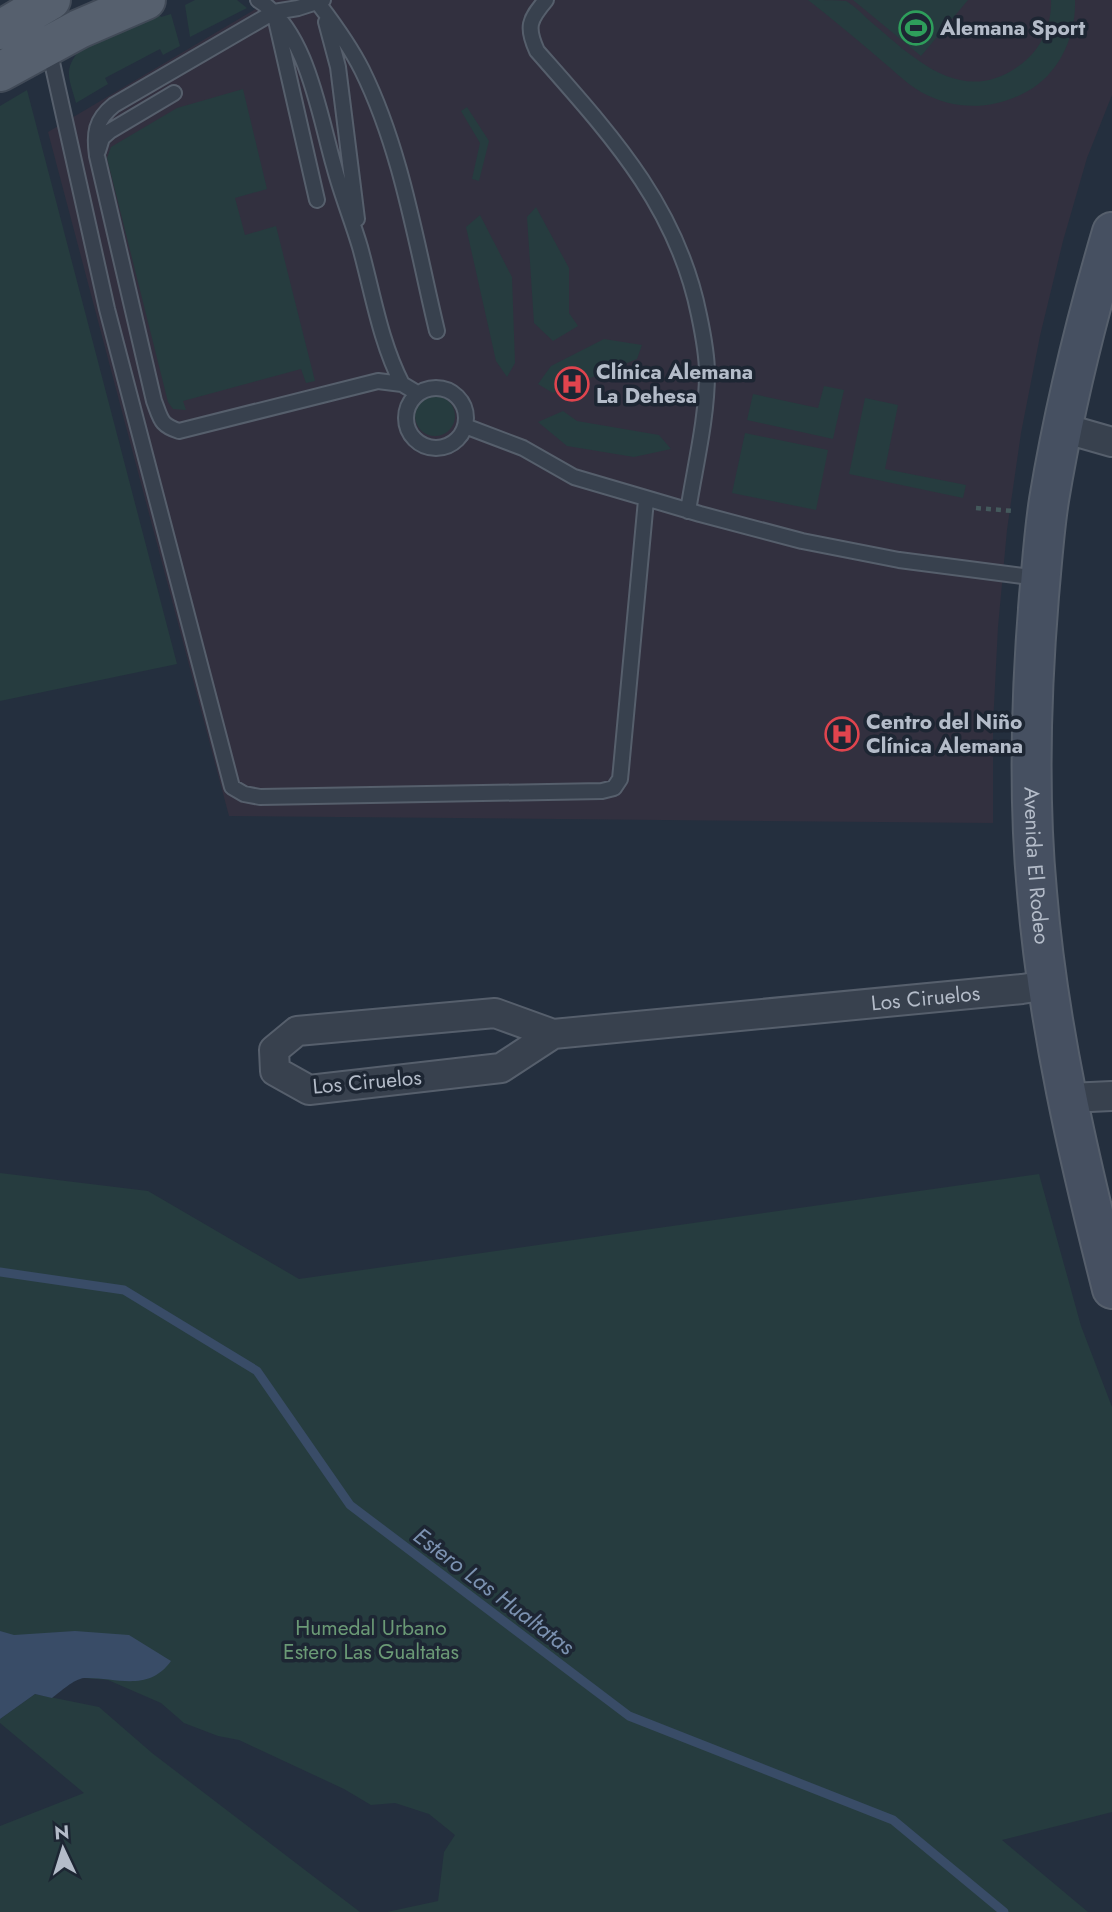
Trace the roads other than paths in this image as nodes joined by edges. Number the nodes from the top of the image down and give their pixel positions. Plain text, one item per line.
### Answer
1 (51, 0) edge
2 (146, 0) edge
3 (258, 0) edge
4 (546, 0) edge
5 (319, 1) edge
6 (274, 12) junction
7 (0, 30) edge
8 (48, 45) junction
9 (0, 72) edge
10 (174, 93) dead end
11 (97, 156) junction
12 (317, 200) dead end
13 (1112, 232) edge
14 (360, 248) junction
15 (437, 331) dead end
16 (402, 384) junction
17 (417, 393) junction
18 (465, 426) junction
19 (166, 428) junction
20 (1063, 428) junction
21 (141, 440) junction
22 (1112, 442) edge
23 (646, 500) junction
24 (688, 511) junction
25 (1041, 578) junction
26 (1048, 985) junction
27 (552, 1034) junction
28 (1112, 1097) edge
29 (1069, 1098) junction
30 (1112, 1289) edge

1 - 7 main road
2 - 8 main road
3 - 6 lane
4 - 24 lane
5 - 6 lane
5 - 14 lane
5 - 15 lane
6 - 11 lane
6 - 12 lane
6 - 14 lane
8 - 9 main road
8 - 21 lane
10 - 11 lane
11 - 19 lane
13 - 20 street, Avenida El Rodeo
14 - 16 lane
16 - 17 lane
16 - 19 lane
17 - 18 lane
17 - 18 lane
18 - 23 lane
19 - 21 lane
20 - 22 street
20 - 25 street, Avenida El Rodeo
21 - 23 lane
23 - 24 lane
24 - 25 lane
25 - 26 street, Avenida El Rodeo
26 - 27 street, Los Ciruelos
26 - 29 street, Avenida El Rodeo
27 - 27 street, Los Ciruelos
28 - 29 street
29 - 30 street, Avenida El Rodeo

